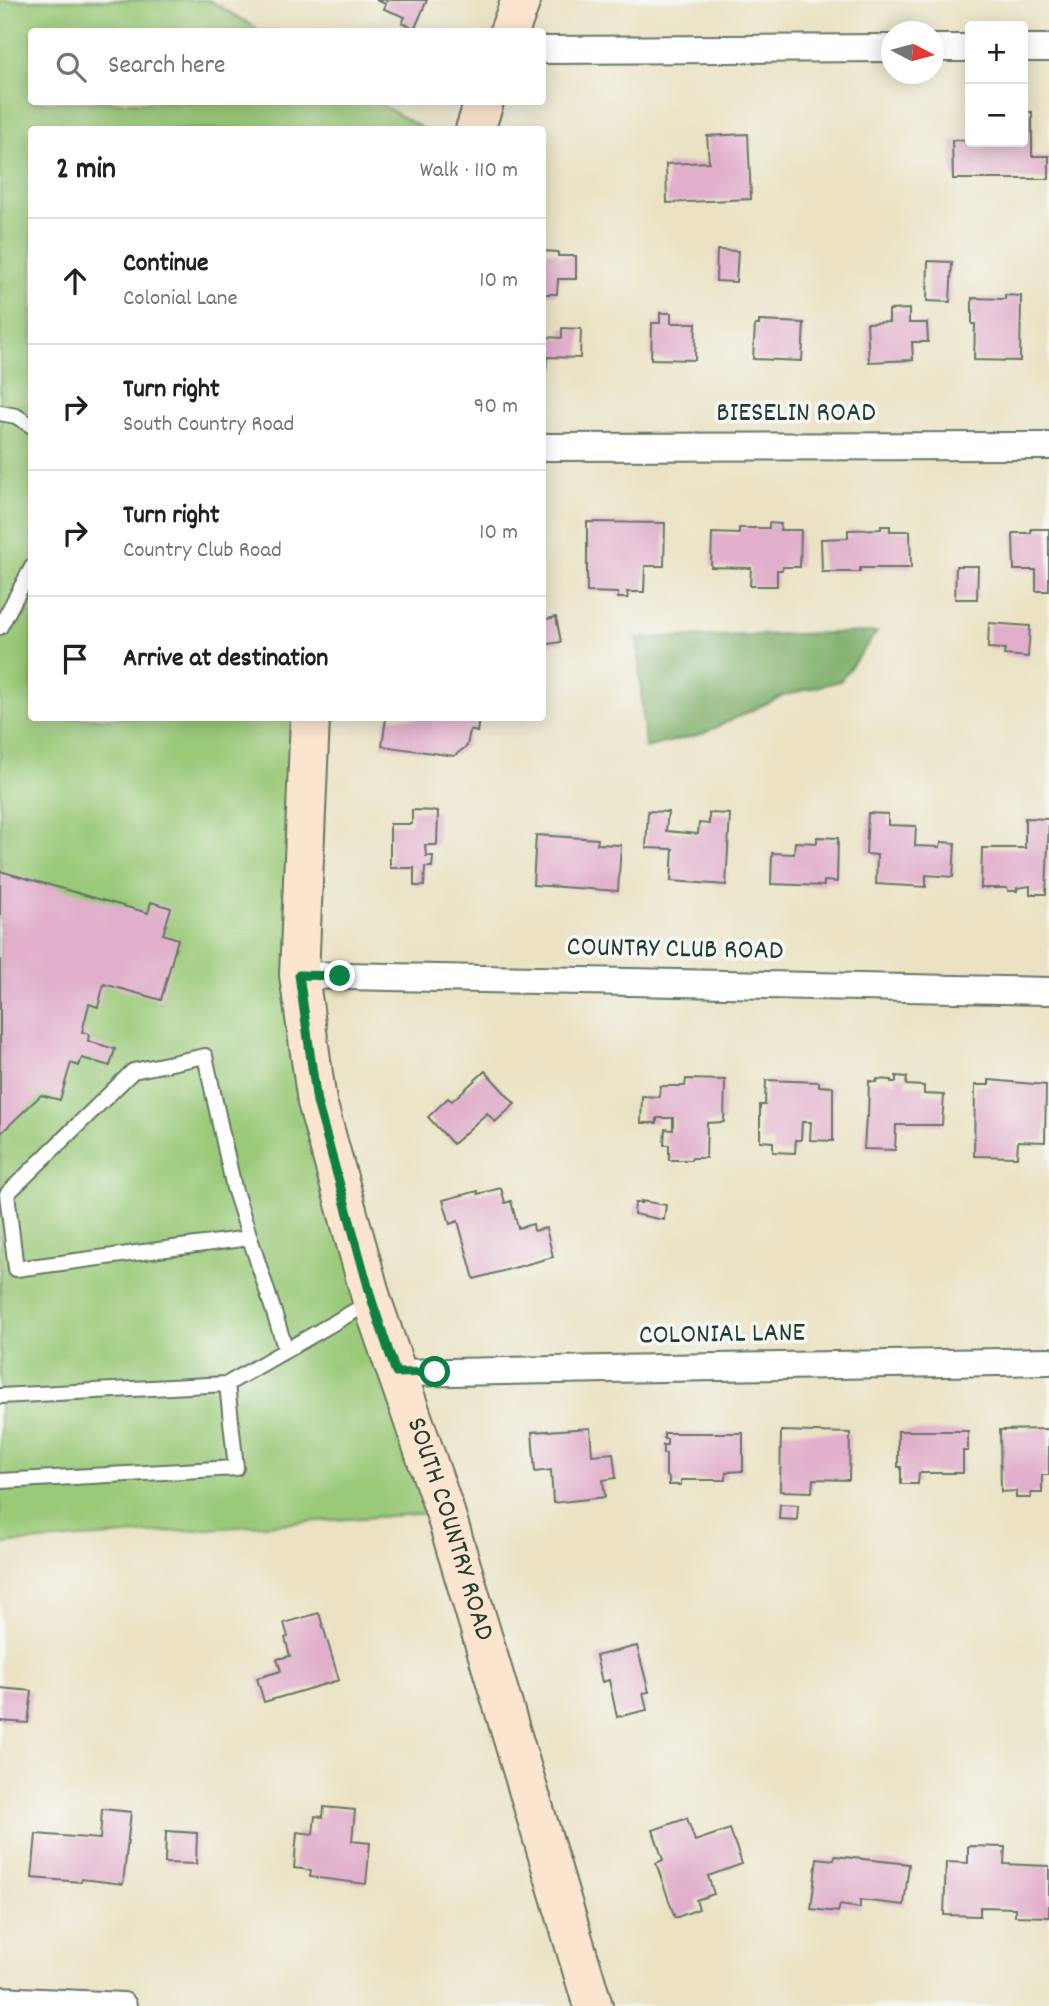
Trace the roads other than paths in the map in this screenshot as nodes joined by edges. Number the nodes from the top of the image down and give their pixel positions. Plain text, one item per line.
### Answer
1 (521, 0) edge
2 (510, 28) edge
3 (881, 48) edge
4 (944, 48) edge
5 (965, 48) edge
6 (1028, 48) edge
7 (1049, 48) edge
8 (546, 50) edge
9 (483, 105) edge
10 (476, 126) edge
11 (0, 413) edge
12 (28, 424) edge
13 (1049, 446) edge
14 (546, 447) edge
15 (28, 574) edge
16 (0, 627) edge
17 (310, 721) edge
18 (299, 975) junction
19 (1049, 991) edge
20 (3, 1196) edge
21 (250, 1238) junction
22 (372, 1301) junction
23 (286, 1350) junction
24 (1049, 1362) edge
25 (396, 1373) junction
26 (228, 1384) junction
27 (0, 1396) edge
28 (0, 1482) edge
29 (0, 2000) edge
30 (123, 2006) edge
31 (593, 2006) edge

1 - 2 main road
3 - 8 street
4 - 5 street
6 - 7 street
9 - 10 main road
11 - 12 lane
13 - 14 street, BIESELIN ROAD
15 - 16 lane
17 - 18 main road, SOUTH COUNTRY ROAD
18 - 19 street, COUNTRY CLUB ROAD
18 - 22 main road, SOUTH COUNTRY ROAD
20 - 21 lane
20 - 21 lane
21 - 23 lane
22 - 23 lane
22 - 25 main road, SOUTH COUNTRY ROAD
23 - 26 lane
24 - 25 street, COLONIAL LANE
25 - 31 main road, SOUTH COUNTRY ROAD
26 - 27 lane
26 - 28 lane
29 - 30 street

